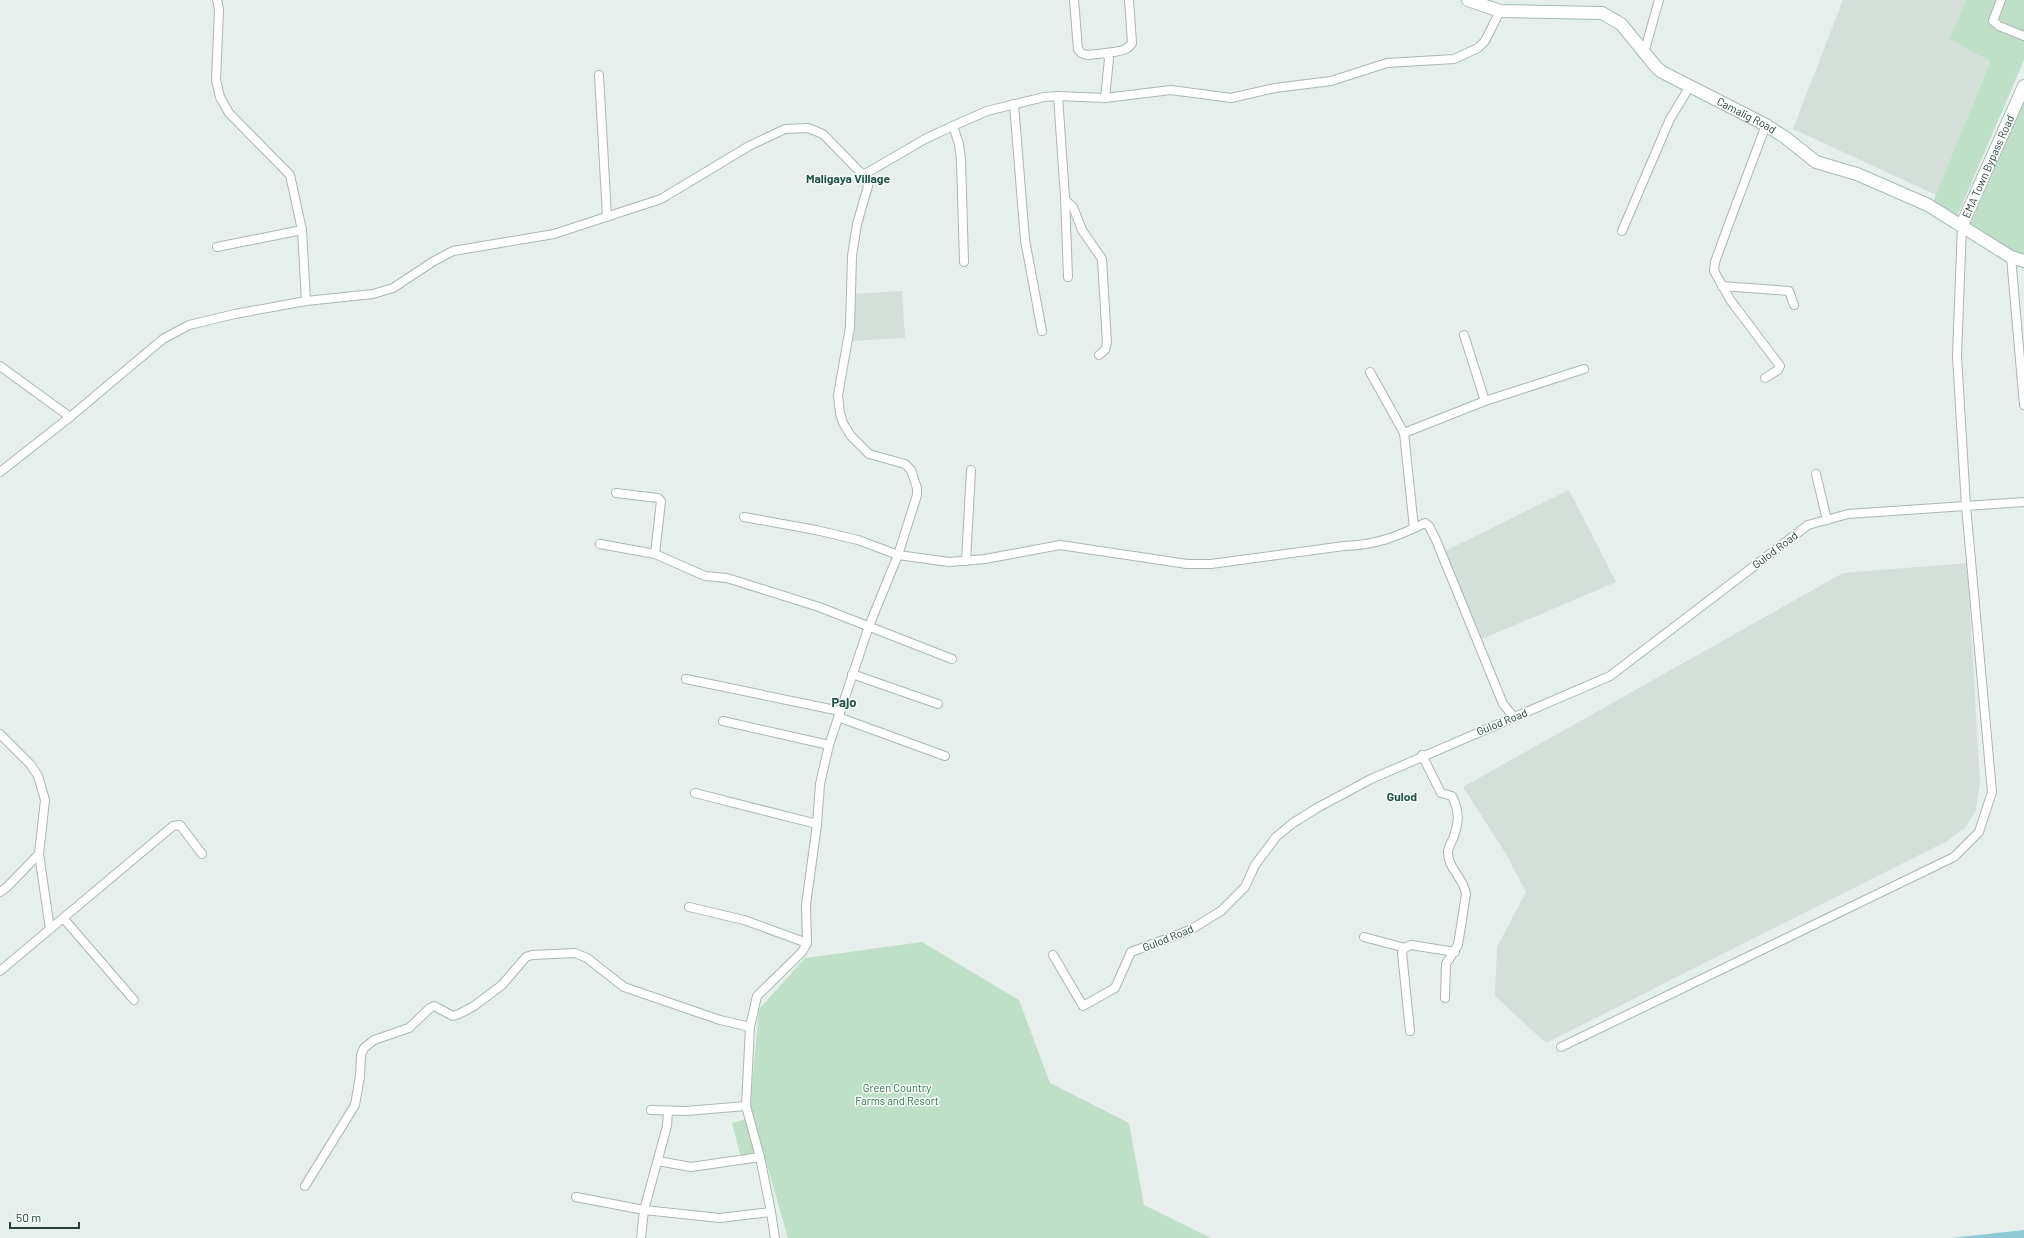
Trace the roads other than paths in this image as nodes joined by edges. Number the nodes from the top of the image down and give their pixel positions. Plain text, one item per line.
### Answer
1 (217, 0) edge
2 (1074, 0) edge
3 (1129, 0) edge
4 (1468, 0) edge
5 (1659, 0) edge
6 (2001, 0) edge
7 (1500, 11) junction
8 (2024, 36) edge
9 (1107, 53) junction
10 (1644, 53) junction
11 (599, 75) dead end
12 (1690, 86) junction
13 (2024, 86) edge
14 (1058, 96) junction
15 (1105, 98) junction
16 (1014, 104) junction
17 (1766, 125) junction
18 (953, 126) junction
19 (865, 174) junction
20 (1065, 200) junction
21 (607, 217) junction
22 (1962, 225) junction
23 (302, 230) junction
24 (1622, 231) dead end
25 (217, 248) dead end
26 (2011, 257) junction
27 (2024, 261) edge
28 (964, 262) dead end
29 (1068, 277) dead end
30 (1722, 286) junction
31 (306, 301) junction
32 (1794, 305) dead end
33 (1042, 331) dead end
34 (1464, 335) dead end
35 (1099, 355) dead end
36 (0, 366) edge
37 (1584, 369) dead end
38 (1370, 372) dead end
39 (1765, 378) dead end
40 (1485, 401) junction
41 (2024, 405) edge
42 (70, 417) junction
43 (1404, 433) junction
44 (971, 470) dead end
45 (0, 472) edge
46 (1816, 474) dead end
47 (616, 493) dead end
48 (2024, 502) edge
49 (1966, 506) junction
50 (744, 517) dead end
51 (1827, 520) junction
52 (1414, 528) junction
53 (600, 544) dead end
54 (655, 554) junction
55 (898, 555) junction
56 (966, 561) junction
57 (869, 626) junction
58 (952, 659) dead end
59 (852, 674) junction
60 (686, 679) dead end
61 (938, 704) dead end
62 (839, 714) junction
63 (1514, 717) junction
64 (723, 721) dead end
65 (0, 734) edge
66 (829, 745) junction
67 (1422, 755) junction
68 (945, 756) dead end
69 (695, 793) dead end
70 (817, 824) junction
71 (39, 854) junction
72 (202, 854) dead end
73 (0, 892) edge
74 (689, 908) dead end
75 (64, 919) junction
76 (50, 928) junction
77 (1364, 937) dead end
78 (807, 943) junction
79 (1405, 948) junction
80 (1455, 952) junction
81 (1053, 955) dead end
82 (0, 971) edge
83 (1445, 998) dead end
84 (134, 1000) dead end
85 (750, 1027) junction
86 (1410, 1031) dead end
87 (1561, 1047) dead end
88 (746, 1106) junction
89 (651, 1110) dead end
90 (668, 1111) junction
91 (760, 1157) junction
92 (658, 1162) junction
93 (305, 1186) dead end
94 (576, 1197) dead end
95 (644, 1210) junction
96 (771, 1212) junction
97 (641, 1238) edge
98 (775, 1238) edge

1 - 23 street
2 - 9 street
3 - 9 street
4 - 7 main road, Camalig Road
5 - 10 street
6 - 8 street
7 - 10 main road, Camalig Road
7 - 15 street
9 - 15 street
10 - 12 main road, Camalig Road
11 - 21 street
12 - 17 main road, Camalig Road
12 - 24 street
13 - 22 main road, EMA Town Bypass Road
14 - 15 street
14 - 16 street
14 - 20 street
16 - 18 street
16 - 33 street
17 - 22 main road, Camalig Road
17 - 30 street
18 - 19 street
18 - 28 street
19 - 21 street
19 - 55 street
20 - 29 street
20 - 35 street
21 - 31 street
22 - 26 main road, Camalig Road
22 - 49 street
23 - 25 street
23 - 31 street
26 - 27 main road, Camalig Road
26 - 41 street
30 - 32 street
30 - 39 street
31 - 42 street
34 - 40 street
36 - 42 street
37 - 40 street
38 - 43 street
40 - 43 street
42 - 45 street
43 - 52 street
44 - 56 street
46 - 51 street
47 - 54 street
48 - 49 street, Gulod Road
49 - 51 street, Gulod Road
49 - 87 street
50 - 55 street
51 - 63 street, Gulod Road
52 - 56 street
52 - 63 street
53 - 54 street
54 - 57 street
55 - 56 street
55 - 57 street
57 - 58 street
57 - 59 street
59 - 61 street
59 - 62 street
60 - 62 street
62 - 66 street
62 - 68 street
63 - 67 street, Gulod Road
64 - 66 street
65 - 71 street
66 - 70 street
67 - 80 street
67 - 81 street, Gulod Road
69 - 70 street
70 - 78 street
71 - 73 street
71 - 76 street
72 - 75 street
74 - 78 street
75 - 76 street
75 - 84 street
76 - 82 street
77 - 79 street
78 - 85 street
79 - 80 street
79 - 86 street
80 - 83 street
85 - 88 street
85 - 93 street
88 - 90 street
88 - 91 street
89 - 90 street
90 - 92 street
91 - 92 street
91 - 96 street
92 - 95 street
94 - 95 street
95 - 96 street
95 - 97 street
96 - 98 street

